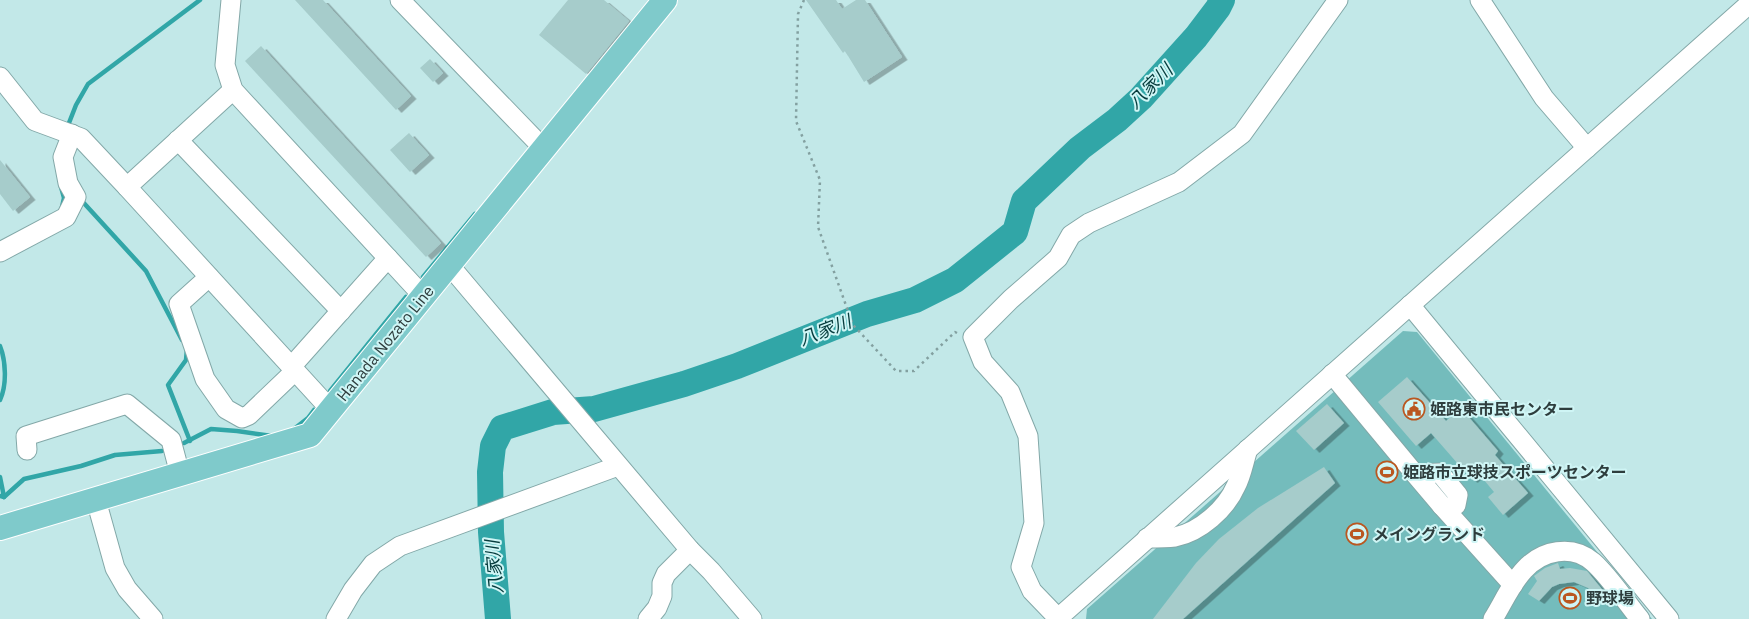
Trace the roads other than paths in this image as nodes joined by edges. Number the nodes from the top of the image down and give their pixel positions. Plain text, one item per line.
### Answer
1 (231, 0) edge
2 (400, 0) edge
3 (665, 0) edge
4 (1338, 0) edge
5 (1480, 0) edge
6 (1749, 4) edge
7 (0, 77) edge
8 (233, 90) junction
9 (66, 132) junction
10 (178, 140) junction
11 (1587, 148) junction
12 (544, 149) junction
13 (127, 187) junction
14 (0, 252) edge
15 (388, 258) junction
16 (450, 266) junction
17 (209, 276) junction
18 (423, 296) junction
19 (1410, 305) junction
20 (341, 311) junction
21 (293, 369) junction
22 (1332, 374) junction
23 (331, 410) junction
24 (1248, 449) junction
25 (27, 450) dead end
26 (618, 466) junction
27 (180, 474) junction
28 (96, 500) junction
29 (0, 528) edge
30 (1148, 538) junction
31 (690, 550) junction
32 (1513, 585) junction
33 (153, 619) edge
34 (336, 619) edge
35 (648, 619) edge
36 (752, 619) edge
37 (1058, 619) edge
38 (1493, 619) edge
39 (1640, 619) edge
40 (1669, 619) edge

1 - 8 street
2 - 12 street
3 - 12 main road, Hanada Nozato Line
4 - 37 street
5 - 11 street
6 - 11 street
7 - 9 street
8 - 10 street
8 - 15 street
9 - 13 street
9 - 14 street
10 - 13 street
10 - 20 street
11 - 19 street
12 - 16 main road, Hanada Nozato Line
13 - 17 street
15 - 18 street
15 - 20 street
16 - 18 main road, Hanada Nozato Line
16 - 26 street
17 - 21 street
17 - 21 street
18 - 23 main road, Hanada Nozato Line
19 - 22 street
19 - 40 street
20 - 21 street
21 - 23 street
22 - 24 street
22 - 32 street
23 - 27 main road, Hanada Nozato Line
24 - 30 street
24 - 30 street
25 - 27 street
26 - 31 street
26 - 34 street
27 - 28 main road, Hanada Nozato Line
28 - 29 main road, Hanada Nozato Line
28 - 33 street
30 - 37 street
31 - 35 street
31 - 36 street
32 - 38 street
32 - 39 street

